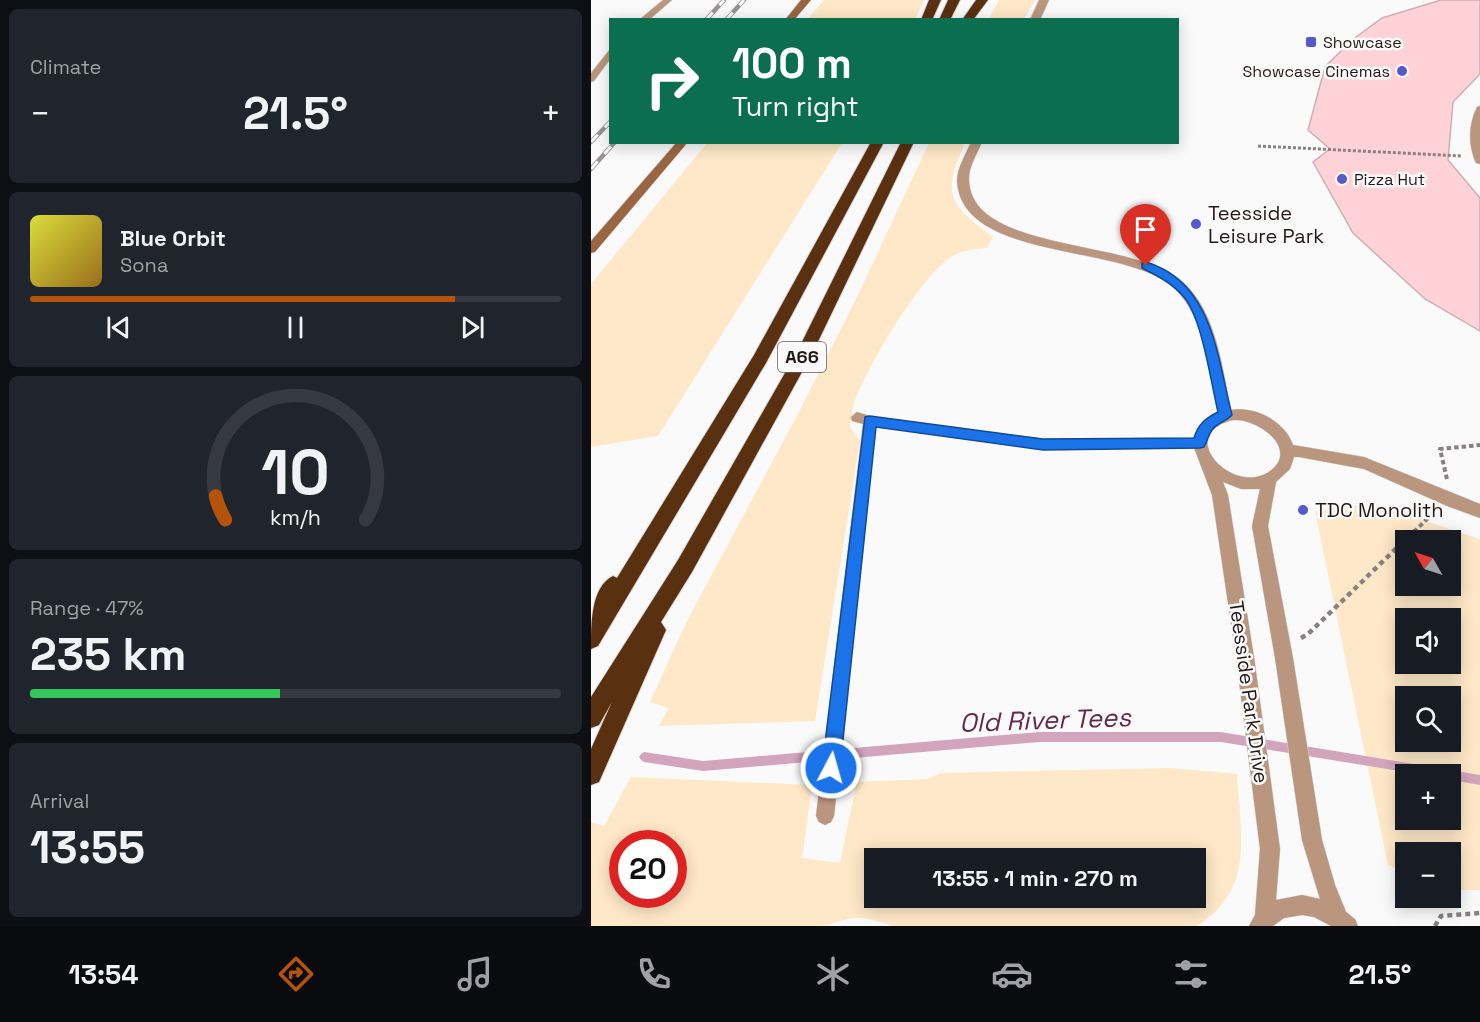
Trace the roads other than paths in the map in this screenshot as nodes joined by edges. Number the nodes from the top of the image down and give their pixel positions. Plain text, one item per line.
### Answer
1 (668, 0) edge
2 (806, 0) edge
3 (935, 0) edge
4 (954, 0) edge
5 (976, 0) edge
6 (982, 0) edge
7 (1044, 0) edge
8 (646, 18) edge
9 (791, 18) edge
10 (927, 18) edge
11 (945, 18) edge
12 (968, 18) edge
13 (968, 18) edge
14 (1036, 18) edge
15 (609, 54) edge
16 (591, 79) edge
17 (1480, 109) edge
18 (681, 144) edge
19 (878, 144) edge
20 (907, 144) edge
21 (976, 144) edge
22 (1479, 159) edge
23 (591, 249) edge
24 (1225, 415) junction
25 (1200, 443) junction
26 (1288, 450) junction
27 (1211, 468) junction
28 (1269, 480) junction
29 (1480, 511) edge
30 (654, 535) junction
31 (685, 566) junction
32 (591, 612) edge
33 (591, 639) edge
34 (591, 717) edge
35 (591, 774) edge
36 (825, 816) dead end
37 (1262, 922) edge
38 (1343, 922) edge

1 - 8 lane
2 - 9 main road
3 - 10 highway
4 - 11 highway
5 - 12 highway
6 - 13 highway
7 - 14 street
15 - 16 lane
17 - 22 lane
18 - 23 main road
19 - 30 highway, A66
20 - 31 highway, A66
21 - 24 street
24 - 25 street
24 - 26 street
25 - 27 street
25 - 36 lane
26 - 28 street
26 - 29 street
27 - 28 street
27 - 37 street, Teesside Park Drive
28 - 38 street, Teesside Park Drive
30 - 32 highway, A66
30 - 33 highway, A66
31 - 34 highway, A66
31 - 35 highway, A66
37 - 38 street

